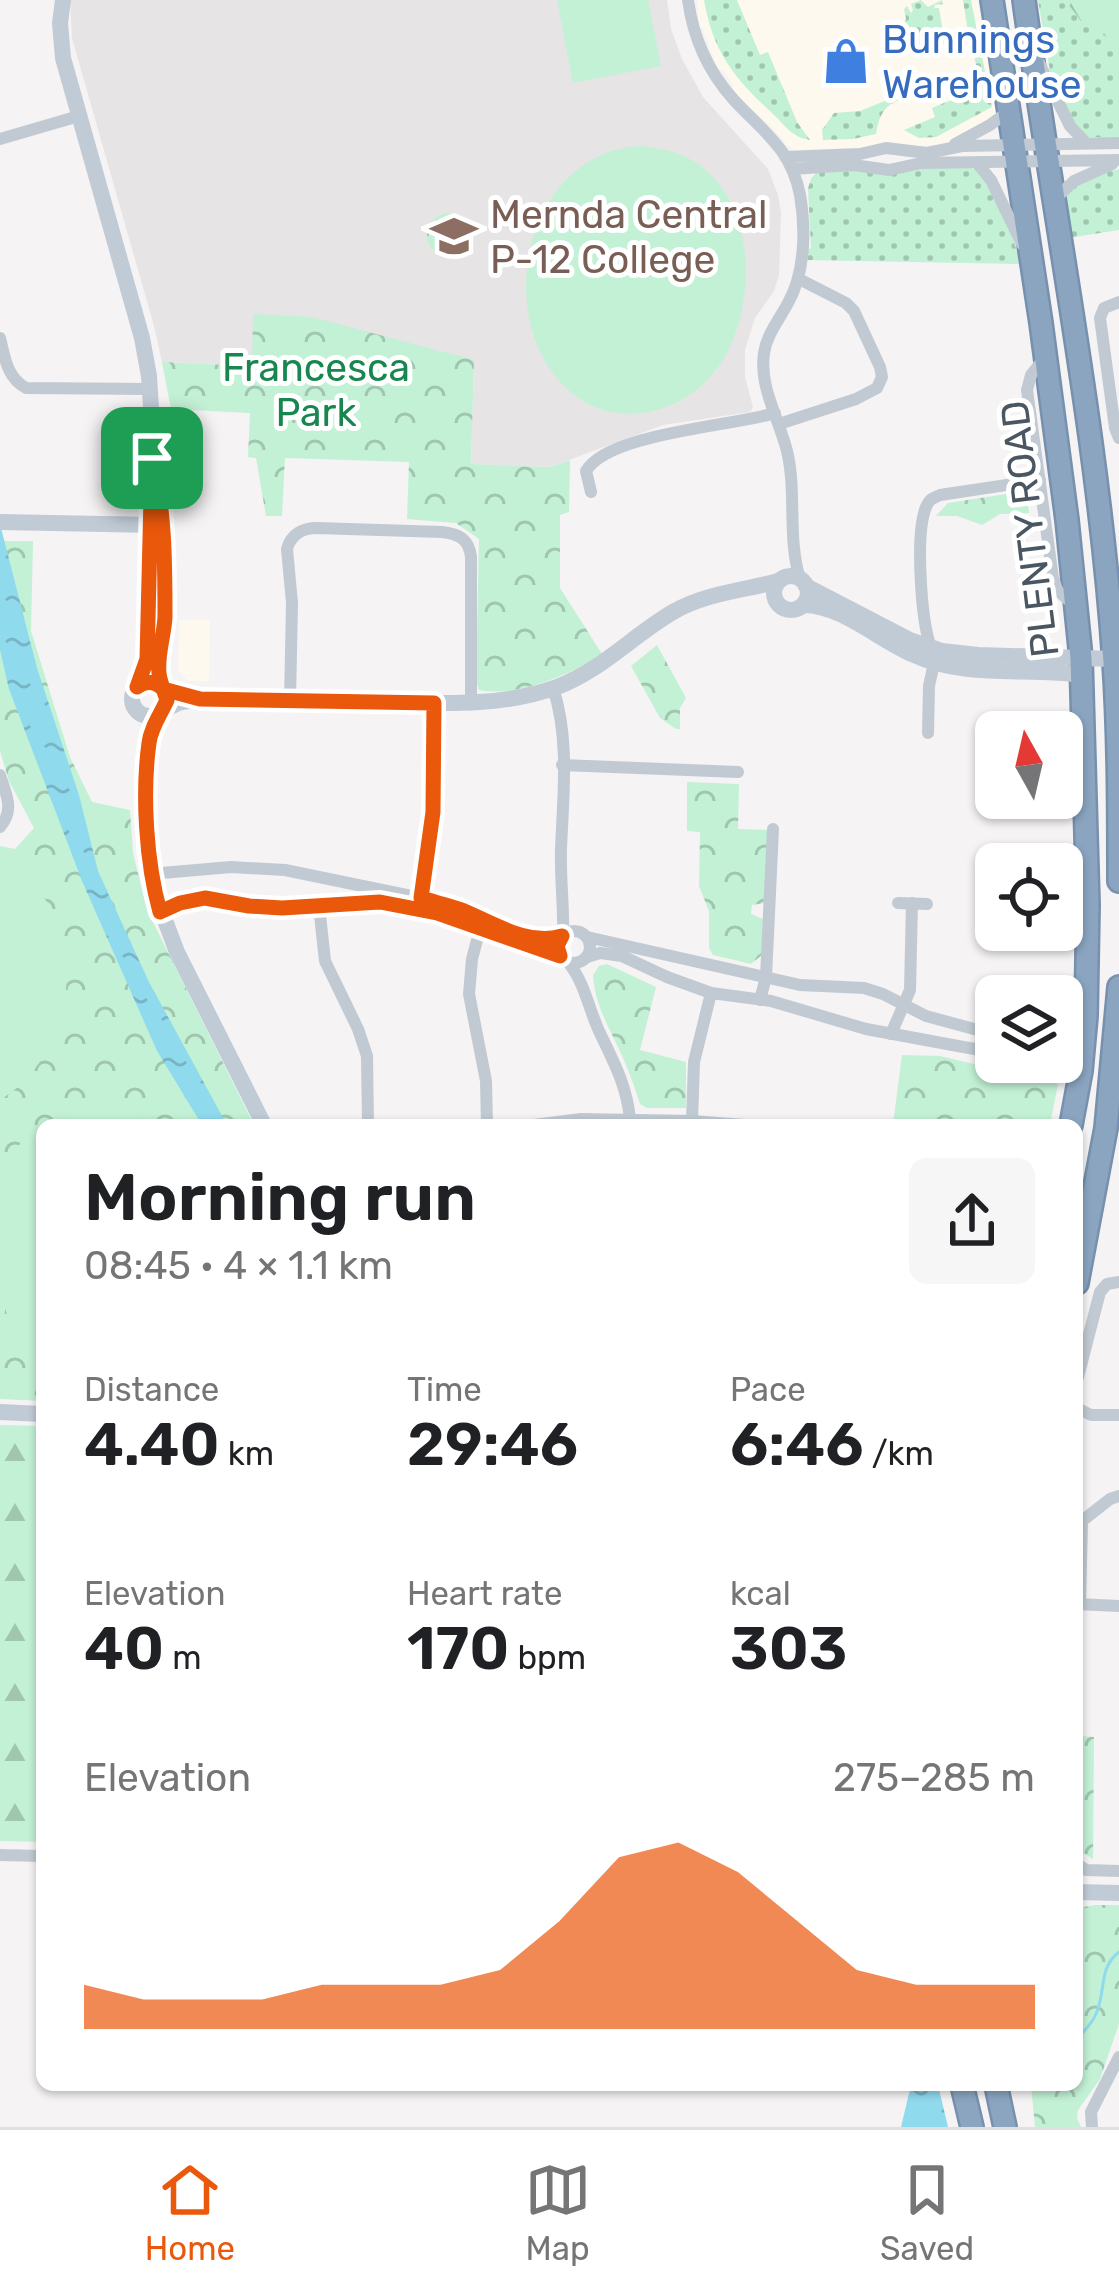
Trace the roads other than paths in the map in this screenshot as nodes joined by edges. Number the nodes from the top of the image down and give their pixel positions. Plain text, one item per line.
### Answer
1 (46, 0) edge
2 (63, 0) edge
3 (688, 0) edge
4 (992, 0) edge
5 (1024, 0) edge
6 (60, 23) junction
7 (1029, 40) junction
8 (1009, 111) junction
9 (79, 116) junction
10 (0, 139) edge
11 (1119, 142) edge
12 (1086, 143) junction
13 (878, 151) junction
14 (943, 151) junction
15 (1047, 153) junction
16 (1016, 154) junction
17 (1119, 161) edge
18 (789, 163) junction
19 (976, 163) junction
20 (878, 167) junction
21 (1055, 200) junction
22 (1033, 267) junction
23 (799, 278) junction
24 (1119, 302) edge
25 (0, 338) edge
26 (1045, 358) junction
27 (150, 389) junction
28 (777, 418) junction
29 (1119, 438) edge
30 (1040, 481) junction
31 (591, 492) dead end
32 (5, 522) edge
33 (157, 525) junction
34 (794, 586) junction
35 (740, 590) junction
36 (775, 601) junction
37 (1076, 607) junction
38 (923, 622) junction
39 (910, 640) junction
40 (932, 655) junction
41 (1082, 666) junction
42 (1117, 666) edge
43 (137, 687) junction
44 (163, 688) junction
45 (553, 688) junction
46 (200, 699) junction
47 (290, 701) junction
48 (434, 703) junction
49 (471, 703) junction
50 (161, 711) junction
51 (137, 712) junction
52 (928, 733) dead end
53 (149, 741) junction
54 (562, 765) junction
55 (738, 772) dead end
56 (0, 775) edge
57 (0, 827) edge
58 (773, 829) dead end
59 (150, 874) junction
60 (1119, 881) edge
61 (421, 898) junction
62 (565, 900) junction
63 (912, 903) dead end
64 (319, 906) junction
65 (160, 912) junction
66 (480, 928) junction
67 (583, 934) junction
68 (562, 936) junction
69 (586, 957) junction
70 (564, 959) junction
71 (766, 977) junction
72 (1119, 987) edge
73 (585, 989) junction
74 (711, 993) junction
75 (760, 1000) junction
76 (904, 1005) junction
77 (1083, 1028) edge
78 (975, 1030) edge
79 (891, 1034) junction
80 (975, 1049) edge
81 (1074, 1083) edge
82 (261, 1119) edge
83 (368, 1119) edge
84 (487, 1119) edge
85 (629, 1119) edge
86 (692, 1119) edge
87 (1071, 1119) edge
88 (1083, 1251) edge
89 (1119, 1282) edge
90 (1083, 1358) edge
91 (1083, 1411) edge
92 (0, 1412) edge
93 (36, 1414) edge
94 (1119, 1415) edge
95 (1119, 1496) edge
96 (1083, 1520) edge
97 (1083, 1604) edge
98 (1119, 1606) edge
99 (0, 1856) edge
100 (36, 1856) edge
101 (1083, 1868) edge
102 (1119, 1871) edge
103 (1083, 1892) edge
104 (1119, 1893) edge
105 (1119, 2057) edge
106 (963, 2091) edge
107 (998, 2091) edge
108 (972, 2127) edge
109 (1004, 2127) edge
110 (1092, 2127) edge

1 - 6 street
2 - 6 street
3 - 18 street
4 - 8 highway, PLENTY ROAD
5 - 7 highway, PLENTY ROAD
6 - 9 street
7 - 12 street
7 - 15 highway, PLENTY ROAD
8 - 14 street
8 - 16 highway, PLENTY ROAD
9 - 10 street
9 - 27 street
11 - 12 street
12 - 15 street
13 - 14 street
13 - 18 street
13 - 20 street
14 - 16 street
15 - 16 street
15 - 17 street
15 - 21 highway, PLENTY ROAD
16 - 19 street
16 - 22 highway, PLENTY ROAD
17 - 21 street
18 - 20 street
18 - 23 street
19 - 20 street
19 - 22 street
21 - 42 highway, PLENTY ROAD
22 - 26 highway, PLENTY ROAD
23 - 28 street
23 - 28 street
24 - 29 street
25 - 27 street
26 - 30 street
26 - 37 highway, PLENTY ROAD
27 - 33 street
28 - 31 street
28 - 34 street
30 - 37 street
30 - 38 street
32 - 33 street
33 - 43 street
33 - 44 street
34 - 35 street
34 - 36 street
34 - 36 street
34 - 39 street
34 - 40 street
35 - 36 street
35 - 45 street
37 - 41 highway, PLENTY ROAD
38 - 39 street
38 - 40 street
39 - 40 street
40 - 41 street
40 - 52 street
41 - 42 street
41 - 77 highway, PLENTY ROAD
42 - 60 highway, PLENTY ROAD
43 - 44 street
43 - 51 street
44 - 46 street
44 - 50 street
45 - 49 street
45 - 54 street
46 - 47 street
46 - 50 street
47 - 48 street
47 - 49 street
48 - 49 street
48 - 61 street
50 - 51 street
50 - 53 street
51 - 53 street
53 - 59 street
54 - 55 street
54 - 62 street
56 - 57 street
58 - 71 street
59 - 61 street
59 - 65 street
61 - 68 street
62 - 67 street
62 - 68 street
63 - 76 street
64 - 65 street
64 - 66 street
64 - 83 street
65 - 82 street
66 - 70 street
66 - 84 street
67 - 68 street
67 - 69 street
67 - 71 street
68 - 70 street
69 - 70 street
69 - 73 street
69 - 74 street
70 - 73 street
71 - 75 street
71 - 76 street
72 - 88 highway
73 - 85 street
74 - 75 street
74 - 86 street
75 - 79 street
76 - 78 street
76 - 79 street
79 - 80 street
81 - 87 highway, PLENTY ROAD
89 - 90 street
91 - 94 street
92 - 93 street
95 - 96 street
97 - 98 street
99 - 100 street
101 - 102 street
103 - 104 street
105 - 110 street
106 - 108 highway
107 - 109 highway

